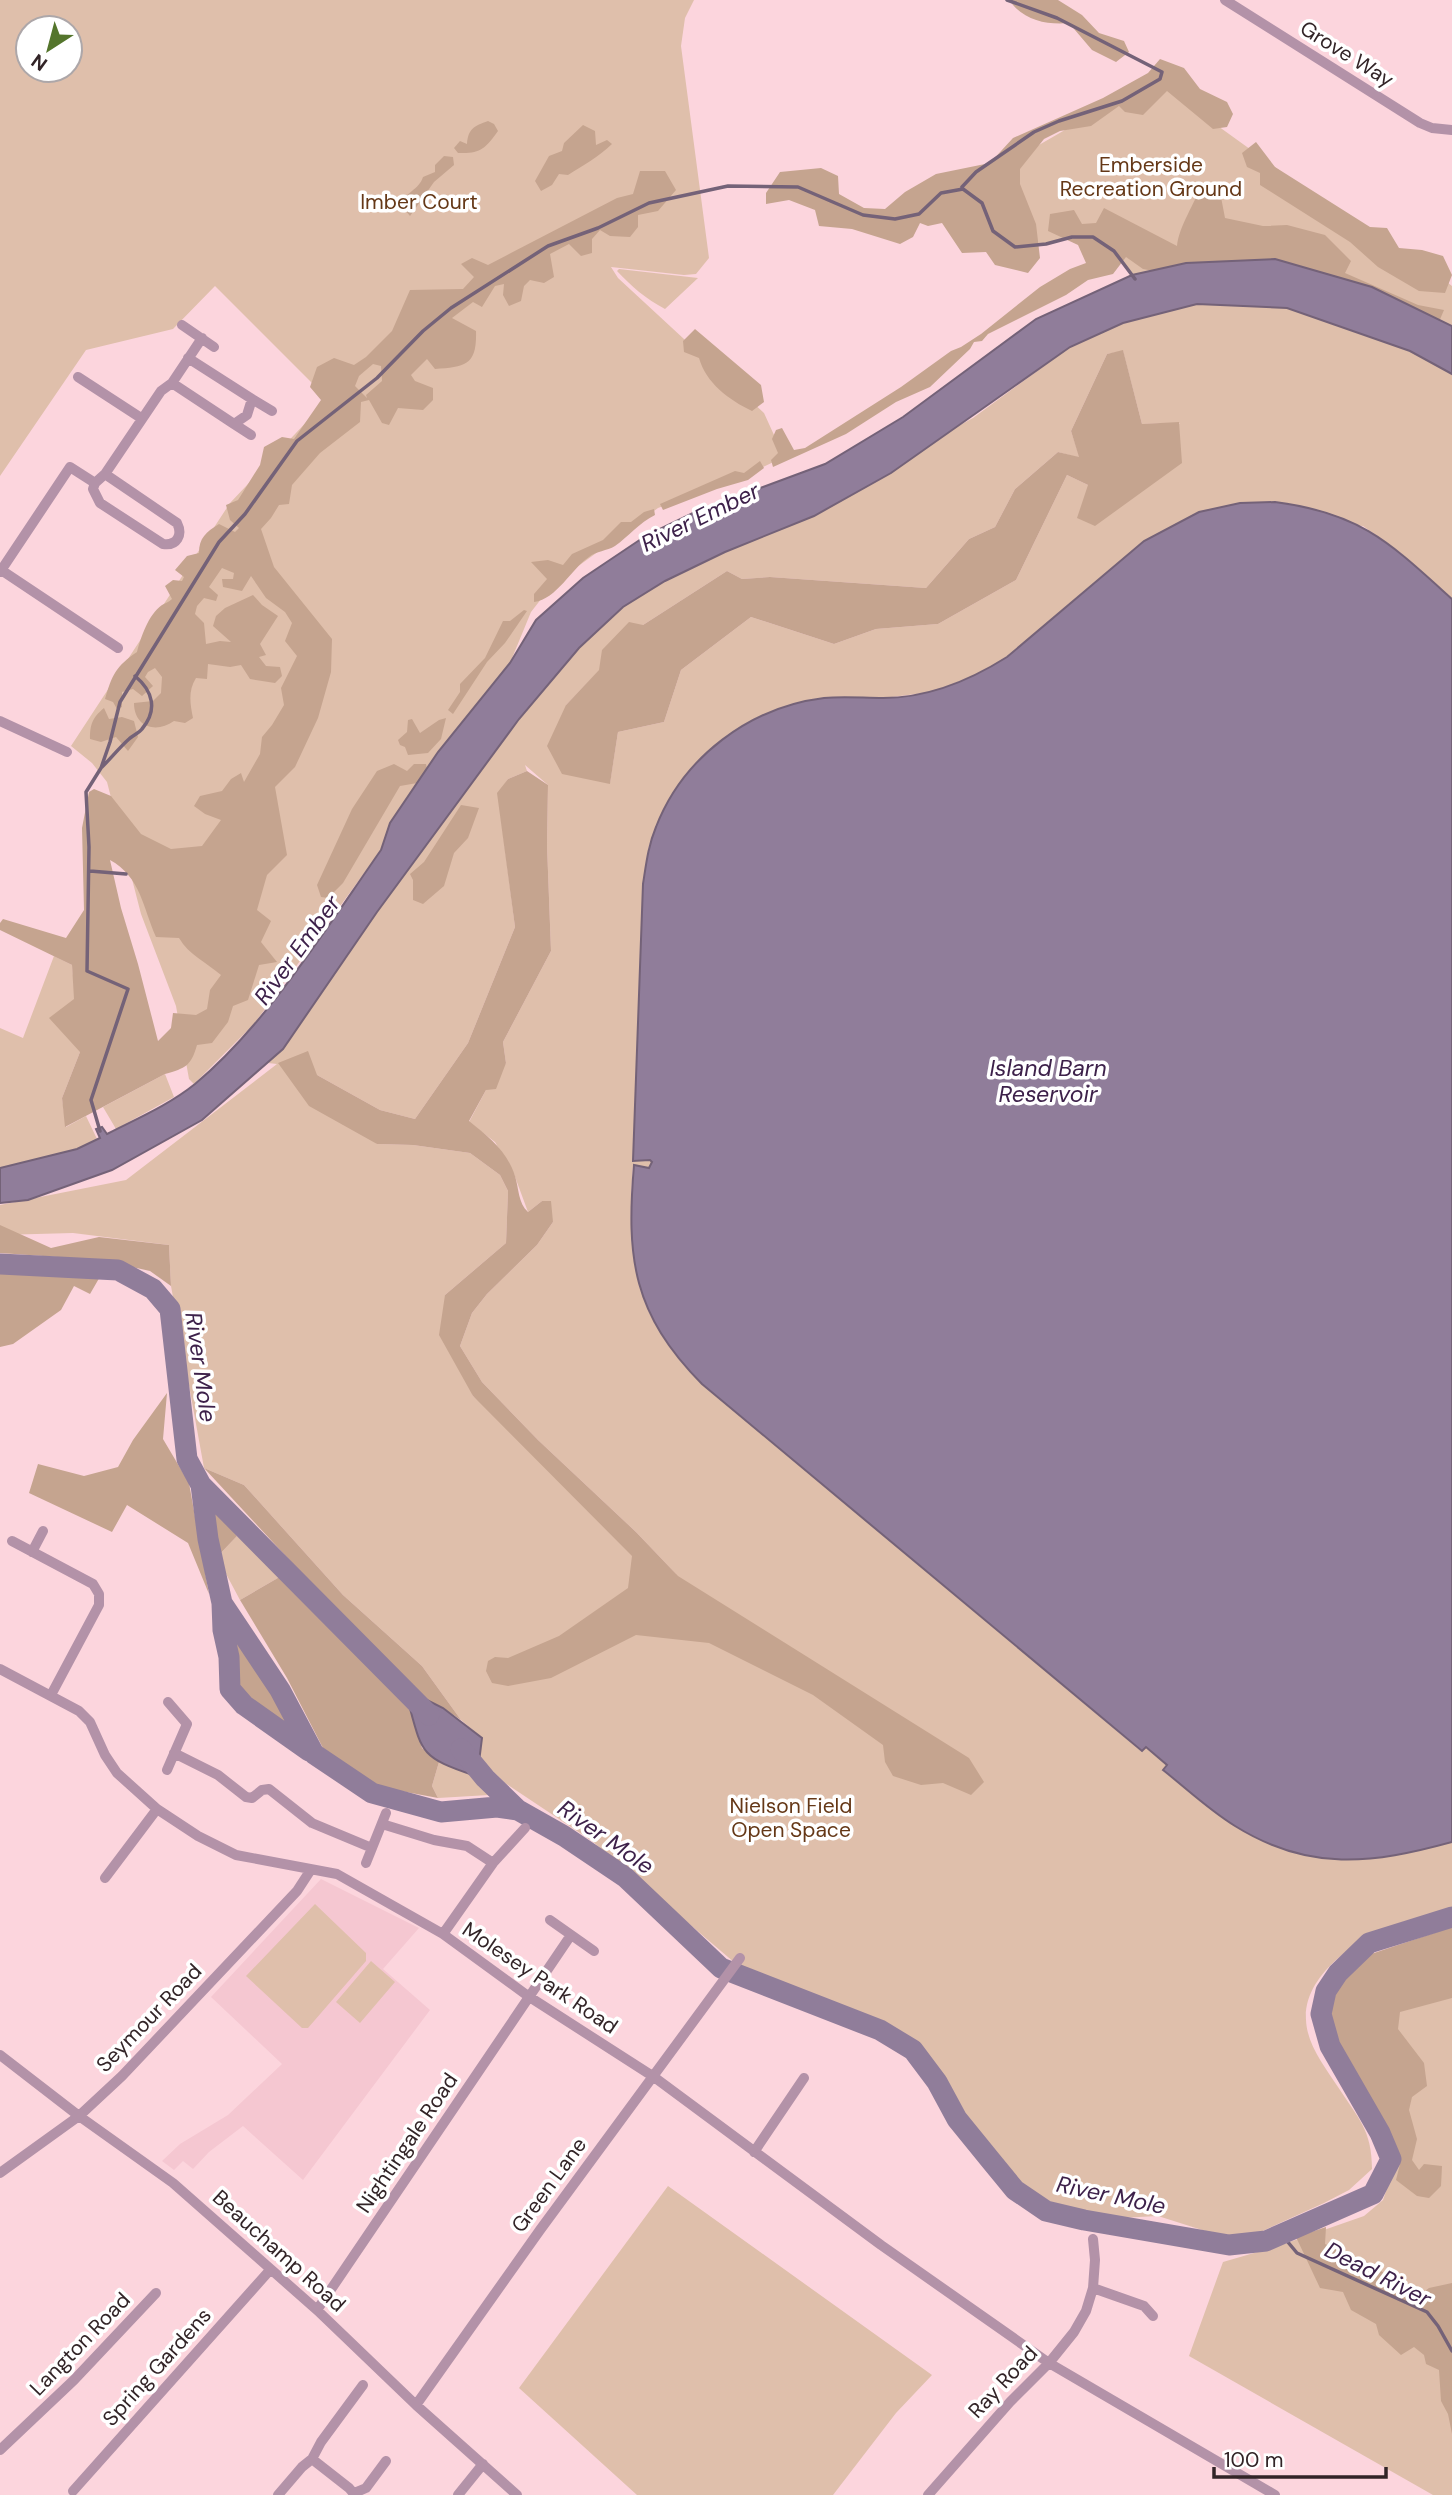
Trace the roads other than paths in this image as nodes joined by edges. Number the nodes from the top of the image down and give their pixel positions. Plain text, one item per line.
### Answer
1 (1225, 0) edge
2 (1452, 130) edge
3 (182, 325) dead end
4 (202, 338) junction
5 (214, 347) dead end
6 (188, 358) junction
7 (78, 377) dead end
8 (172, 383) junction
9 (252, 399) junction
10 (272, 411) dead end
11 (141, 418) junction
12 (234, 425) junction
13 (251, 435) dead end
14 (105, 474) junction
15 (95, 483) junction
16 (1, 571) edge
17 (118, 648) dead end
18 (0, 721) edge
19 (67, 752) dead end
20 (43, 1531) dead end
21 (12, 1541) dead end
22 (32, 1552) junction
23 (0, 1669) edge
24 (51, 1695) junction
25 (168, 1702) dead end
26 (174, 1753) junction
27 (167, 1770) dead end
28 (158, 1808) junction
29 (525, 1828) dead end
30 (372, 1848) junction
31 (366, 1863) dead end
32 (493, 1863) junction
33 (310, 1871) junction
34 (105, 1878) dead end
35 (550, 1920) dead end
36 (443, 1934) junction
37 (571, 1935) junction
38 (594, 1951) dead end
39 (738, 1960) dead end
40 (528, 1996) junction
41 (0, 2055) edge
42 (654, 2077) junction
43 (804, 2078) dead end
44 (79, 2116) junction
45 (754, 2152) junction
46 (0, 2174) edge
47 (1093, 2239) dead end
48 (270, 2270) junction
49 (1093, 2288) junction
50 (156, 2293) dead end
51 (317, 2310) junction
52 (1153, 2316) dead end
53 (1049, 2362) junction
54 (363, 2385) dead end
55 (416, 2405) junction
56 (0, 2450) edge
57 (312, 2459) junction
58 (386, 2461) dead end
59 (483, 2464) junction
60 (73, 2491) dead end
61 (354, 2494) edge
62 (278, 2495) edge
63 (458, 2495) edge
64 (517, 2495) edge
65 (928, 2495) edge
66 (1275, 2495) edge

1 - 2 street, Grove Way
3 - 4 street
4 - 5 street
4 - 6 street
6 - 8 street
6 - 9 street
7 - 11 street
8 - 11 street
8 - 12 street
9 - 10 street
9 - 12 street
11 - 14 street
12 - 13 street
14 - 15 street
14 - 15 street
15 - 16 street
16 - 17 street
18 - 19 street
20 - 22 street
21 - 22 street
22 - 24 street
23 - 24 street, Molesey Park Road
24 - 28 street, Molesey Park Road
25 - 26 street
26 - 27 street
26 - 30 street
28 - 33 street, Molesey Park Road
28 - 34 street
29 - 32 street
30 - 31 street
30 - 32 street
32 - 36 street
33 - 36 street, Molesey Park Road
33 - 44 street, Seymour Road
35 - 37 street
36 - 40 street, Molesey Park Road
37 - 38 street
37 - 40 street, Nightingale Road
39 - 42 street, Green Lane
40 - 42 street, Molesey Park Road
40 - 51 street, Nightingale Road
41 - 44 street, Beauchamp Road
42 - 45 street, Molesey Park Road
42 - 55 street, Green Lane
43 - 45 street
44 - 46 street, Seymour Road
44 - 48 street, Beauchamp Road
45 - 53 street, Molesey Park Road
47 - 49 street, Ray Road
48 - 51 street, Beauchamp Road
48 - 60 street, Spring Gardens
49 - 52 street
49 - 53 street, Ray Road
50 - 56 street, Langton Road
51 - 55 street, Beauchamp Road
53 - 65 street, Ray Road
53 - 66 street, Molesey Park Road
54 - 57 street
55 - 59 street, Beauchamp Road
57 - 61 street
57 - 62 street
58 - 61 street
59 - 63 street
59 - 64 street, Beauchamp Road

